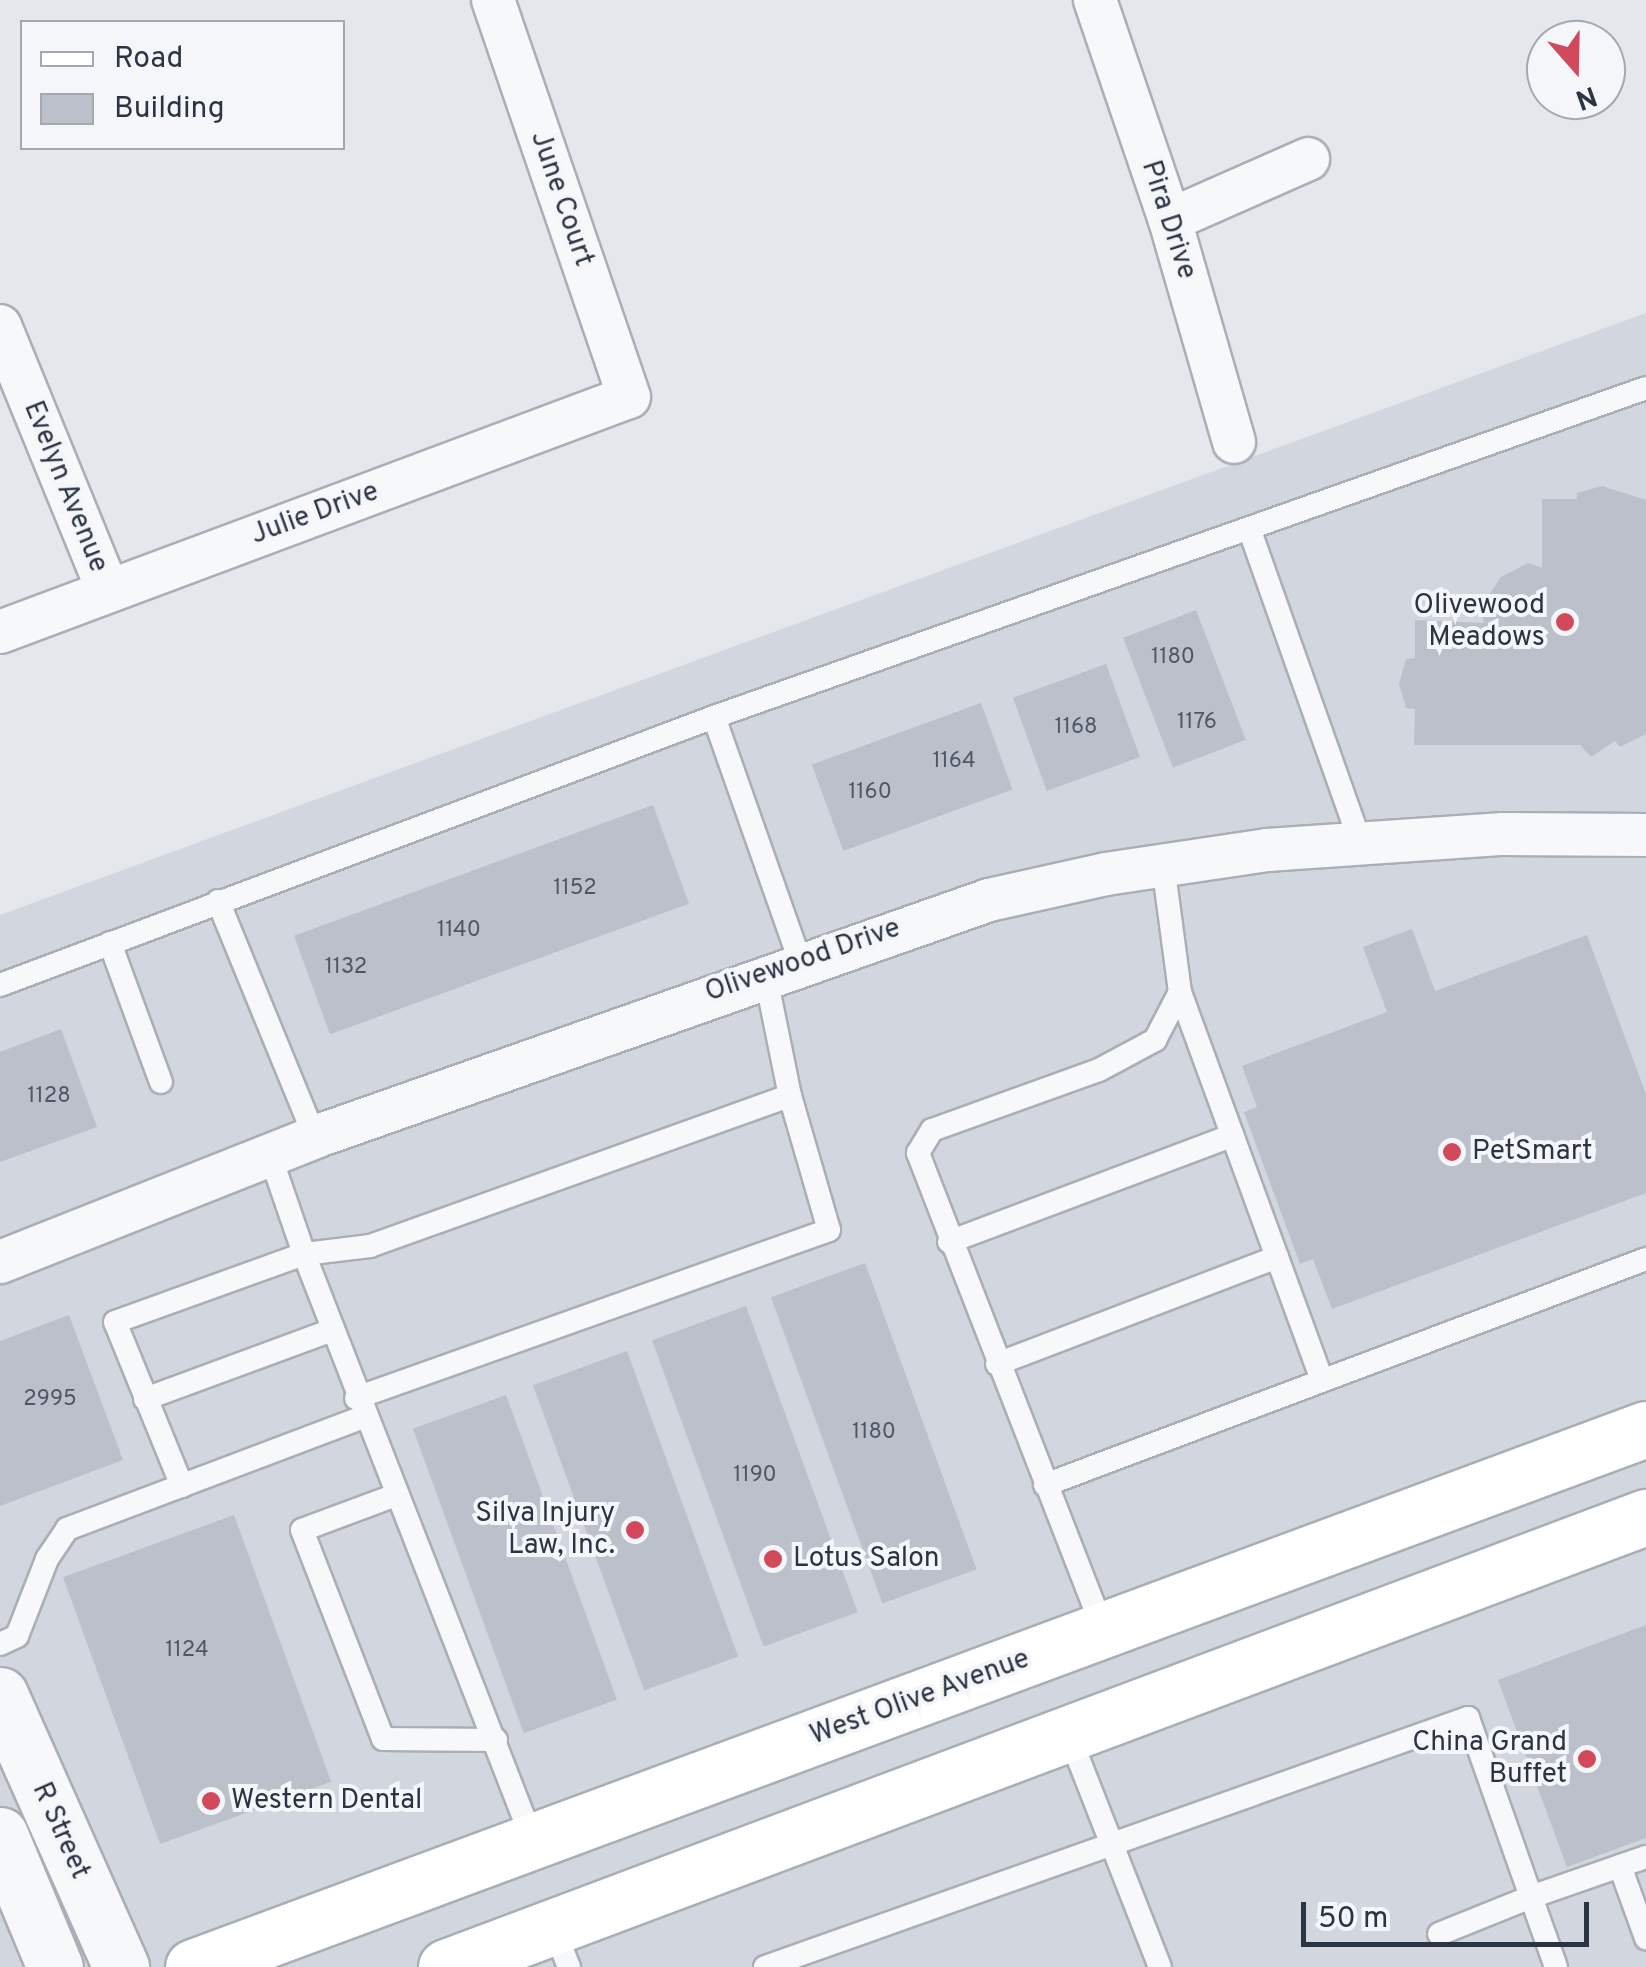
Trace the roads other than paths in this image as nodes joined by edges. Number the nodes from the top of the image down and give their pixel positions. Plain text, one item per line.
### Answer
1 (493, 0) edge
2 (1095, 0) edge
3 (1308, 159) dead end
4 (1170, 220) junction
5 (0, 326) edge
6 (1646, 388) edge
7 (629, 397) joint
8 (1234, 442) dead end
9 (1250, 530) junction
10 (108, 592) junction
11 (0, 632) edge
12 (714, 717) junction
13 (1646, 835) edge
14 (1360, 842) junction
15 (1163, 865) junction
16 (218, 901) junction
17 (110, 943) junction
18 (782, 968) junction
19 (0, 985) edge
20 (1180, 992) junction
21 (160, 1082) dead end
22 (790, 1096) junction
23 (1233, 1135) junction
24 (315, 1137) junction
25 (270, 1155) junction
26 (949, 1242) junction
27 (304, 1254) junction
28 (1277, 1257) junction
29 (1646, 1259) edge
30 (0, 1262) edge
31 (333, 1330) junction
32 (997, 1364) junction
33 (1322, 1380) junction
34 (145, 1398) junction
35 (360, 1407) junction
36 (1646, 1428) edge
37 (1045, 1484) junction
38 (182, 1486) junction
39 (396, 1495) junction
40 (1646, 1517) edge
41 (1103, 1630) junction
42 (0, 1644) edge
43 (0, 1695) edge
44 (1069, 1735) junction
45 (496, 1740) junction
46 (0, 1836) edge
47 (533, 1841) junction
48 (1114, 1843) junction
49 (1646, 1857) edge
50 (1620, 1866) junction
51 (1531, 1897) junction
52 (1439, 1934) dead end
53 (1646, 1938) edge
54 (561, 1947) edge
55 (55, 1967) edge
56 (121, 1967) edge
57 (193, 1967) edge
58 (446, 1967) edge
59 (765, 1967) edge
60 (1160, 1967) edge
61 (1556, 1967) edge

1 - 7 street, June Court
2 - 4 street, Pira Drive
3 - 4 street
4 - 8 street, Pira Drive
5 - 10 street, Evelyn Avenue
6 - 9 lane
7 - 10 street, Julie Drive
9 - 12 lane
9 - 14 lane
10 - 11 street, Julie Drive
12 - 16 lane
12 - 18 lane
13 - 14 street, Olivewood Drive
14 - 15 street, Olivewood Drive
15 - 18 street, Olivewood Drive
15 - 20 lane
16 - 17 lane
16 - 24 lane
17 - 19 lane
17 - 21 lane
18 - 22 lane
18 - 24 street, Olivewood Drive
20 - 23 lane
20 - 26 lane
22 - 27 lane
22 - 35 lane
23 - 26 lane
23 - 28 lane
24 - 25 street, Olivewood Drive
25 - 27 lane
25 - 30 street, Olivewood Drive
26 - 32 lane
27 - 31 lane
27 - 34 lane
28 - 32 lane
28 - 33 lane
29 - 33 lane
31 - 34 lane
31 - 35 lane
32 - 37 lane
33 - 37 lane
34 - 38 lane
35 - 38 lane
35 - 39 lane
36 - 41 main road, West Olive Avenue
37 - 41 lane
38 - 42 lane
39 - 45 lane
39 - 45 lane
40 - 44 main road
41 - 47 main road, West Olive Avenue
43 - 56 street, R Street
44 - 48 lane
44 - 54 main road
45 - 47 lane
46 - 55 street, R Street
47 - 57 main road, West Olive Avenue
48 - 51 lane
48 - 59 lane
48 - 60 lane
49 - 50 lane
50 - 51 lane
50 - 53 lane
51 - 52 lane
51 - 61 lane
54 - 58 main road

